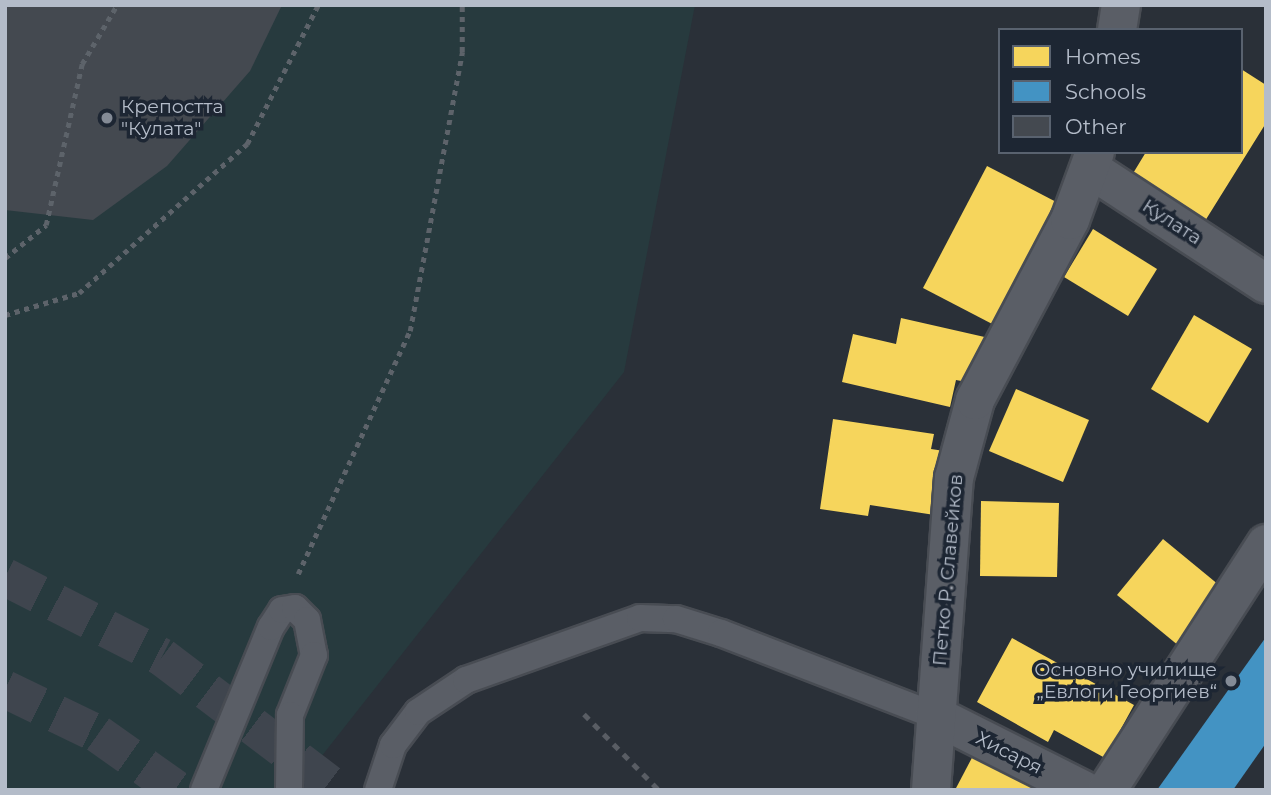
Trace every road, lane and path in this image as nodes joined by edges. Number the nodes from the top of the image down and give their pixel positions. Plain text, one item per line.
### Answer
1 (117, 5) edge
2 (318, 5) edge
3 (462, 5) edge
4 (1121, 5) edge
5 (1117, 28) edge
6 (1094, 161) edge
7 (5, 258) edge
8 (1266, 284) edge
9 (5, 315) edge
10 (1266, 544) edge
11 (282, 610) junction
12 (936, 716) junction
13 (204, 790) edge
14 (289, 790) edge
15 (377, 790) edge
16 (931, 790) edge
17 (1083, 790) edge
18 (1107, 790) edge

1 - 7 path
2 - 9 path
3 - 11 path
4 - 5 street
6 - 8 street, Кулата
6 - 12 street, Петко Р. Славейков
10 - 18 street
11 - 13 lane
11 - 14 lane
12 - 15 lane
12 - 16 street, Петко Р. Славейков
12 - 17 street, Хисаря

